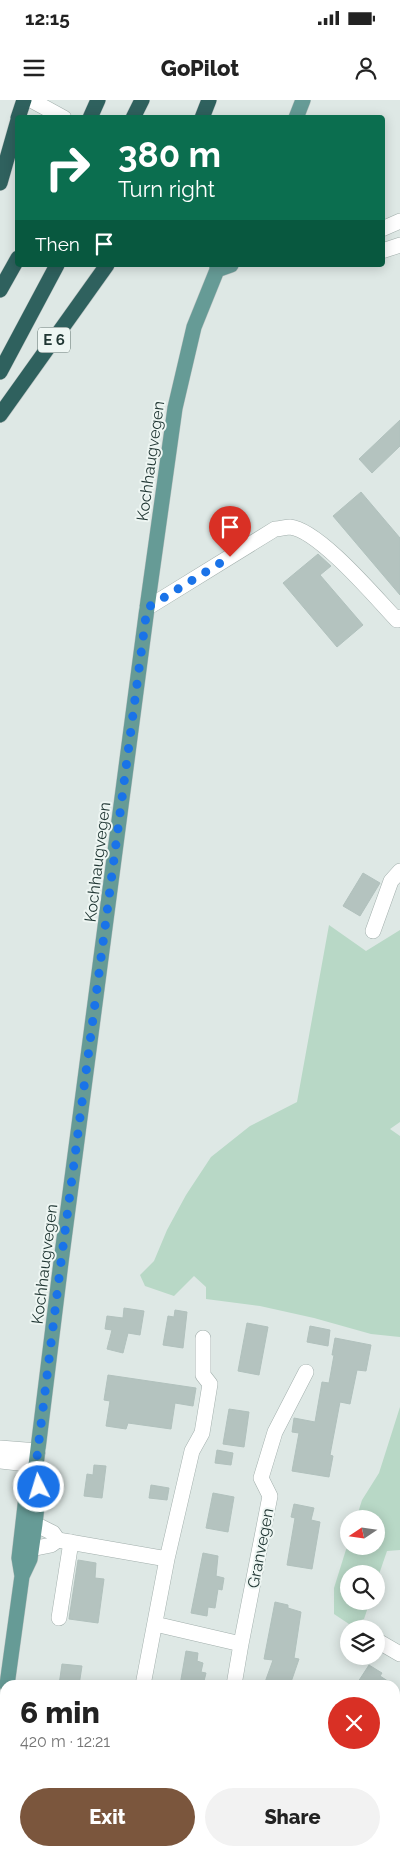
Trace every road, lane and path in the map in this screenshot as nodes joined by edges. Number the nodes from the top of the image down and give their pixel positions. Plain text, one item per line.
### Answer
1 (24, 100) edge
2 (31, 100) edge
3 (98, 100) edge
4 (142, 100) edge
5 (209, 100) edge
6 (303, 100) edge
7 (58, 114) edge
8 (19, 115) edge
9 (91, 115) edge
10 (134, 115) edge
11 (203, 115) edge
12 (297, 115) edge
13 (15, 129) edge
14 (0, 184) edge
15 (400, 222) edge
16 (385, 228) edge
17 (400, 245) edge
18 (385, 250) edge
19 (15, 263) edge
20 (56, 267) edge
21 (106, 267) edge
22 (222, 267) edge
23 (0, 290) edge
24 (0, 372) edge
25 (0, 415) edge
26 (147, 608) junction
27 (399, 620) edge
28 (400, 871) edge
29 (373, 931) dead end
30 (204, 1338) dead end
31 (306, 1372) dead end
32 (0, 1448) edge
33 (37, 1458) junction
34 (0, 1461) edge
35 (35, 1524) junction
36 (64, 1541) junction
37 (31, 1548) junction
38 (167, 1559) junction
39 (22, 1576) junction
40 (59, 1618) dead end
41 (155, 1624) junction
42 (241, 1644) junction
43 (385, 1645) edge
44 (400, 1654) edge
45 (9, 1680) edge
46 (144, 1680) edge
47 (235, 1680) edge

1 - 8 highway
2 - 7 street
3 - 9 highway
4 - 10 highway
5 - 11 highway
6 - 12 main road
13 - 14 highway
15 - 16 street
17 - 18 street
19 - 23 highway
20 - 24 highway, E 6
21 - 25 highway, E 6
22 - 26 main road, Kochhaugvegen
26 - 27 street
26 - 33 main road, Kochhaugvegen
28 - 29 street
30 - 38 street
31 - 42 street, Granvegen
32 - 33 street
33 - 34 street
33 - 35 main road, Kochhaugvegen
33 - 39 main road, Kochhaugvegen
35 - 36 street
35 - 37 main road, Kochhaugvegen
36 - 37 street
36 - 38 street
36 - 40 street
37 - 39 main road, Kochhaugvegen
38 - 41 street
39 - 45 main road, Kochhaugvegen
41 - 42 street
41 - 46 street
42 - 47 street, Granvegen
43 - 44 street

